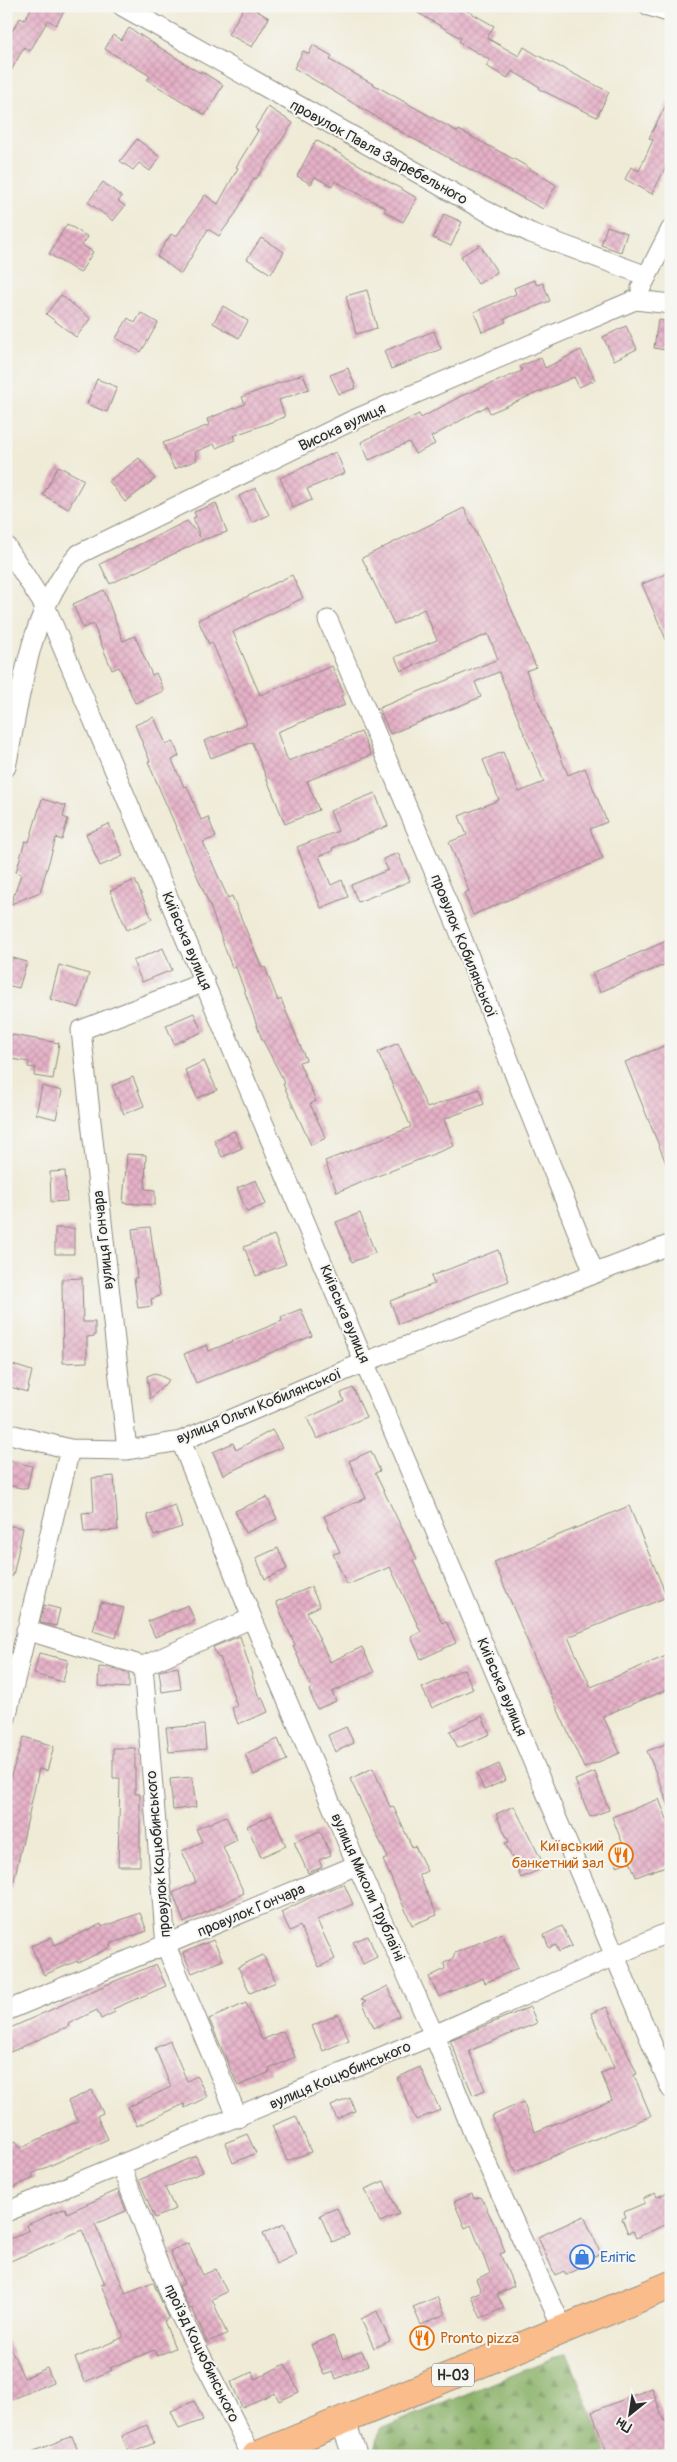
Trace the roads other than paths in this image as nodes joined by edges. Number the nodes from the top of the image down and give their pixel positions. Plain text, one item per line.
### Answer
1 (122, 6) edge
2 (649, 6) edge
3 (671, 12) edge
4 (671, 229) edge
5 (647, 276) junction
6 (635, 300) junction
7 (671, 304) edge
8 (6, 546) edge
9 (46, 608) junction
10 (328, 620) dead end
11 (6, 767) edge
12 (205, 982) junction
13 (671, 1244) edge
14 (594, 1273) junction
15 (366, 1362) junction
16 (6, 1433) edge
17 (180, 1441) junction
18 (70, 1449) junction
19 (127, 1450) junction
20 (252, 1618) junction
21 (26, 1630) junction
22 (143, 1666) junction
23 (6, 1718) edge
24 (357, 1865) junction
25 (671, 1931) edge
26 (166, 1946) junction
27 (614, 1955) junction
28 (6, 2011) edge
29 (434, 2035) junction
30 (671, 2089) edge
31 (238, 2118) junction
32 (121, 2166) junction
33 (6, 2212) edge
34 (671, 2285) edge
35 (563, 2329) junction
36 (343, 2421) junction
37 (254, 2456) edge
38 (355, 2456) edge

1 - 5 street, провулок Павла Загребельного
2 - 3 street
4 - 5 street
5 - 6 street
6 - 7 street, Висока вулиця
6 - 9 street, Висока вулиця
8 - 9 street, Київська вулиця
9 - 11 street, Висока вулиця
9 - 12 street, Київська вулиця
10 - 14 street, провулок Кобилянської
12 - 15 street, Київська вулиця
12 - 19 street, вулиця Гончара
13 - 14 street, вулиця Ольги Кобилянської
14 - 15 street, вулиця Ольги Кобилянської
15 - 17 street, вулиця Ольги Кобилянської
15 - 27 street, Київська вулиця
16 - 18 street, вулиця Ольги Кобилянської
17 - 19 street, вулиця Ольги Кобилянської
17 - 20 street, вулиця Миколи Трублаїні
18 - 19 street, вулиця Ольги Кобилянської
18 - 21 street
20 - 22 street
20 - 24 street, вулиця Миколи Трублаїні
21 - 22 street
21 - 23 street
22 - 26 street, провулок Коцюбинського
24 - 26 street, провулок Гончара
24 - 29 street, вулиця Миколи Трублаїні
25 - 27 street, вулиця Коцюбинського
26 - 28 street, провулок Гончара
26 - 31 street, провулок Коцюбинського
27 - 29 street, вулиця Коцюбинського
27 - 30 street, Київська вулиця
29 - 31 street, вулиця Коцюбинського
29 - 35 street, вулиця Миколи Трублаїні
31 - 32 street, вулиця Коцюбинського
32 - 33 street, вулиця Коцюбинського
32 - 37 street, проїзд Коцюбинського
34 - 35 main road, Н-03
35 - 36 main road, Н-03
36 - 37 main road, Н-03
36 - 38 street

